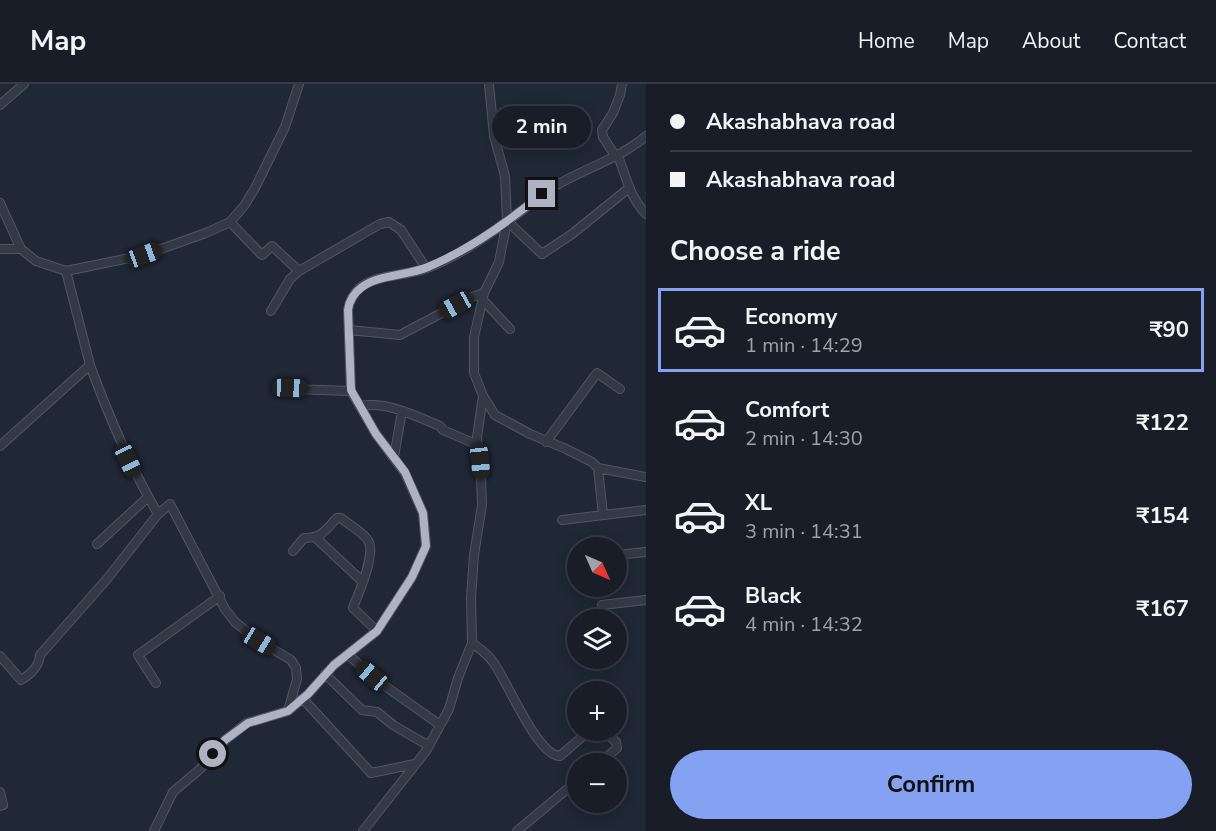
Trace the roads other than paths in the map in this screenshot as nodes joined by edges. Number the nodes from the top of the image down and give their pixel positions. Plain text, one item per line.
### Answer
1 (24, 84) edge
2 (299, 84) edge
3 (489, 84) edge
4 (622, 84) edge
5 (0, 105) edge
6 (646, 136) edge
7 (617, 156) junction
8 (629, 188) junction
9 (0, 203) edge
10 (646, 214) edge
11 (507, 221) junction
12 (230, 222) junction
13 (0, 249) edge
14 (21, 249) junction
15 (426, 268) junction
16 (66, 271) junction
17 (298, 271) junction
18 (483, 296) junction
19 (271, 311) dead end
20 (510, 329) dead end
21 (349, 330) junction
22 (90, 365) junction
23 (290, 388) dead end
24 (620, 389) dead end
25 (351, 390) junction
26 (483, 396) junction
27 (360, 406) junction
28 (402, 411) junction
29 (546, 442) junction
30 (0, 446) edge
31 (478, 446) junction
32 (394, 457) junction
33 (598, 468) junction
34 (646, 477) edge
35 (148, 497) junction
36 (646, 510) edge
37 (158, 514) junction
38 (603, 515) junction
39 (562, 520) dead end
40 (316, 538) junction
41 (97, 544) dead end
42 (293, 551) dead end
43 (646, 552) edge
44 (627, 554) edge
45 (363, 582) junction
46 (220, 596) junction
47 (646, 600) edge
48 (602, 605) dead end
49 (377, 631) junction
50 (472, 643) junction
51 (348, 655) junction
52 (0, 656) edge
53 (325, 674) junction
54 (156, 683) dead end
55 (303, 699) junction
56 (288, 711) junction
57 (440, 725) junction
58 (577, 741) edge
59 (615, 741) edge
60 (429, 746) junction
61 (611, 753) edge
62 (415, 764) junction
63 (567, 789) edge
64 (0, 792) edge
65 (0, 806) edge
66 (154, 831) edge
67 (363, 831) edge
68 (517, 831) edge

1 - 5 street
2 - 12 street
3 - 11 street
4 - 7 street
6 - 7 street
7 - 8 street
7 - 11 street
8 - 10 street
8 - 11 street
9 - 14 street
11 - 15 street
11 - 18 street
12 - 16 street
12 - 17 street
13 - 14 street
14 - 16 street
15 - 17 street
15 - 21 street
16 - 22 street
17 - 19 street
18 - 20 street
18 - 21 street
18 - 26 street
21 - 25 street
22 - 30 street
22 - 35 street
23 - 25 street
24 - 29 street
25 - 27 street
26 - 29 street
26 - 31 street
27 - 28 street
27 - 32 street
28 - 31 street
28 - 32 street
29 - 33 street
31 - 50 street
32 - 49 street
33 - 34 street
33 - 38 street
35 - 37 street
35 - 41 street
36 - 38 street
37 - 46 street
37 - 52 street
38 - 39 street
40 - 42 street
40 - 45 street
40 - 45 street
43 - 44 street
45 - 49 street
46 - 54 street
46 - 56 street
47 - 48 street
49 - 51 street
50 - 57 street
50 - 58 street
51 - 53 street
51 - 57 street
53 - 55 street
53 - 60 street
55 - 56 street
55 - 62 street
56 - 66 street
57 - 60 street
59 - 61 street
60 - 62 street
62 - 67 street
63 - 68 street
64 - 65 street

